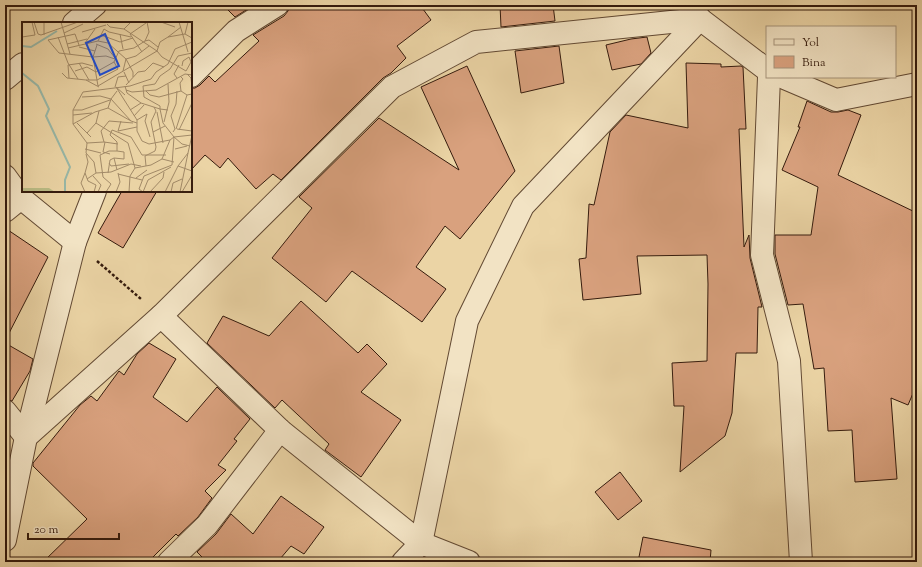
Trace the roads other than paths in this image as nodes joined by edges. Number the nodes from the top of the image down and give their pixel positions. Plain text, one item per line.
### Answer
1 (95, 5) edge
2 (277, 5) edge
3 (695, 12) edge
4 (75, 22) edge
5 (22, 65) edge
6 (766, 69) edge
7 (192, 75) edge
8 (769, 78) edge
9 (784, 78) edge
10 (5, 79) edge
11 (917, 84) edge
12 (5, 176) edge
13 (95, 192) edge
14 (13, 205) edge
15 (75, 242) junction
16 (161, 316) junction
17 (5, 411) edge
18 (280, 430) junction
19 (26, 436) junction
20 (5, 540) edge
21 (421, 543) junction
22 (169, 562) edge
23 (403, 562) edge
24 (469, 562) edge
25 (801, 562) edge

1 - 4 street
2 - 7 street
3 - 6 street
3 - 16 street
3 - 21 street
5 - 10 street
8 - 25 street
9 - 11 street
12 - 14 street
13 - 15 street
14 - 15 street
15 - 19 street
16 - 18 street
16 - 19 street
17 - 19 street
18 - 21 street
18 - 22 street
19 - 20 street
21 - 23 street
21 - 24 street

